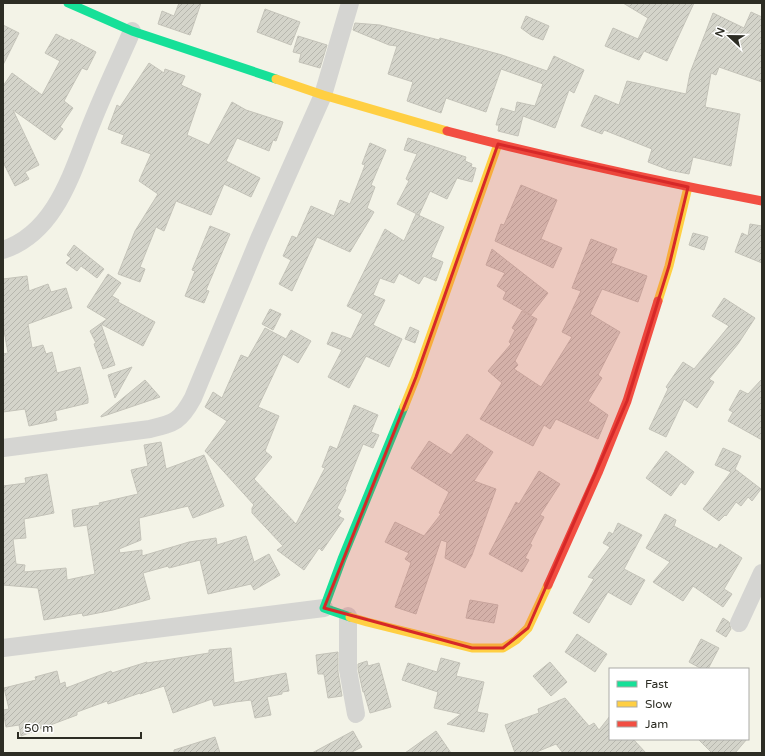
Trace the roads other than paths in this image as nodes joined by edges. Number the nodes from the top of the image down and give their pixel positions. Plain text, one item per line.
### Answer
1 (68, 3) edge
2 (350, 3) edge
3 (132, 31) junction
4 (323, 95) junction
5 (498, 144) junction
6 (688, 187) junction
7 (762, 201) edge
8 (3, 250) edge
9 (3, 448) edge
10 (762, 573) edge
11 (324, 608) junction
12 (348, 616) junction
13 (739, 623) dead end
14 (3, 648) edge
15 (356, 714) dead end

1 - 3 street
2 - 4 street
3 - 4 street
3 - 8 street
4 - 5 street
4 - 9 street
5 - 6 street
5 - 11 street
6 - 7 street
6 - 12 street
10 - 13 street
11 - 12 street
11 - 14 street
12 - 15 street

